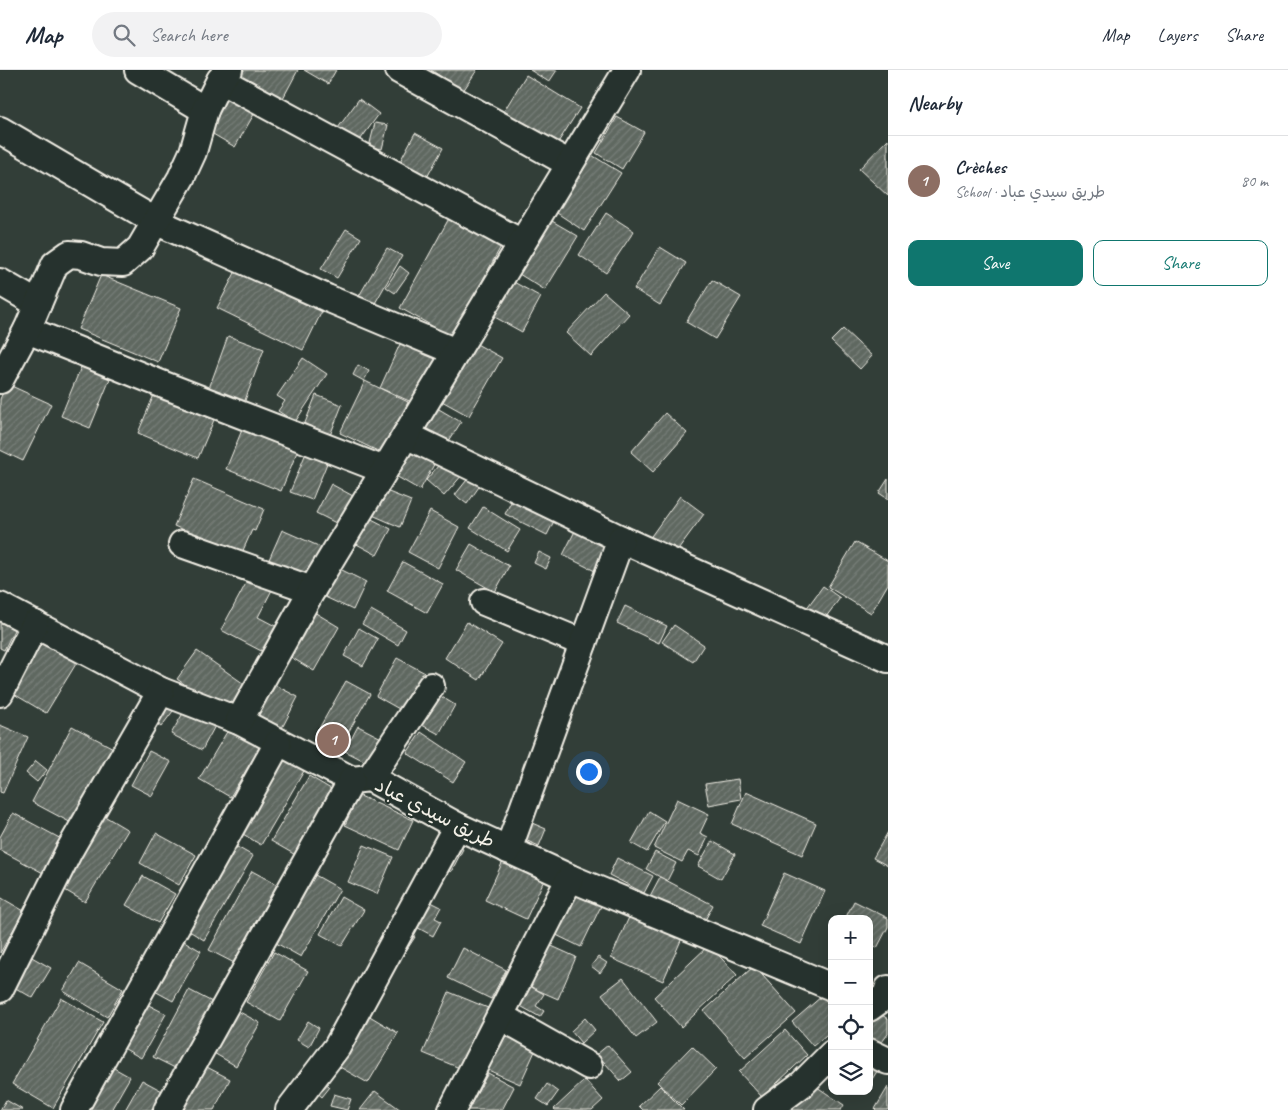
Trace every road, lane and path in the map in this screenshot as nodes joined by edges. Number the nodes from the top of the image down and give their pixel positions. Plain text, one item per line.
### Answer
1 (138, 70) edge
2 (399, 70) edge
3 (627, 70) edge
4 (225, 75) edge
5 (205, 110) junction
6 (0, 130) edge
7 (570, 164) junction
8 (156, 222) junction
9 (522, 243) junction
10 (0, 282) edge
11 (38, 304) junction
12 (27, 330) junction
13 (456, 352) junction
14 (0, 380) edge
15 (406, 435) junction
16 (384, 470) junction
17 (621, 540) junction
18 (182, 544) dead end
19 (312, 590) junction
20 (484, 602) dead end
21 (0, 606) edge
22 (35, 624) junction
23 (584, 643) junction
24 (888, 660) edge
25 (431, 686) dead end
26 (161, 691) junction
27 (0, 693) edge
28 (238, 721) junction
29 (278, 743) junction
30 (361, 779) junction
31 (457, 826) junction
32 (508, 850) junction
33 (570, 878) junction
34 (828, 985) edge
35 (0, 989) edge
36 (500, 1016) junction
37 (873, 1054) edge
38 (828, 1058) edge
39 (888, 1061) edge
40 (589, 1066) dead end
41 (74, 1110) edge
42 (167, 1110) edge
43 (290, 1110) edge
44 (452, 1110) edge
45 (767, 1110) edge

1 - 5 street
2 - 7 street
3 - 7 street
4 - 5 street
4 - 9 street
5 - 8 street
6 - 8 street
7 - 9 street
8 - 11 street
8 - 13 street
9 - 13 street
10 - 11 street
11 - 12 street
12 - 14 street
12 - 16 street
13 - 15 street
15 - 16 street
15 - 17 street
16 - 19 street
17 - 23 street
17 - 24 street
18 - 19 street
19 - 28 street
20 - 23 street
21 - 22 street, طريق سيدي عباد
22 - 26 street, طريق سيدي عباد
22 - 27 street
23 - 32 street
25 - 30 street
26 - 28 street, طريق سيدي عباد
26 - 35 street
28 - 29 street, طريق سيدي عباد
29 - 30 street, طريق سيدي عباد
29 - 41 street
30 - 31 street, طريق سيدي عباد
30 - 42 street
31 - 32 street, طريق سيدي عباد
31 - 43 street
32 - 33 street, طريق سيدي عباد
33 - 34 street, طريق سيدي عباد
33 - 36 street
36 - 40 street
36 - 44 street
37 - 39 street
38 - 45 street

